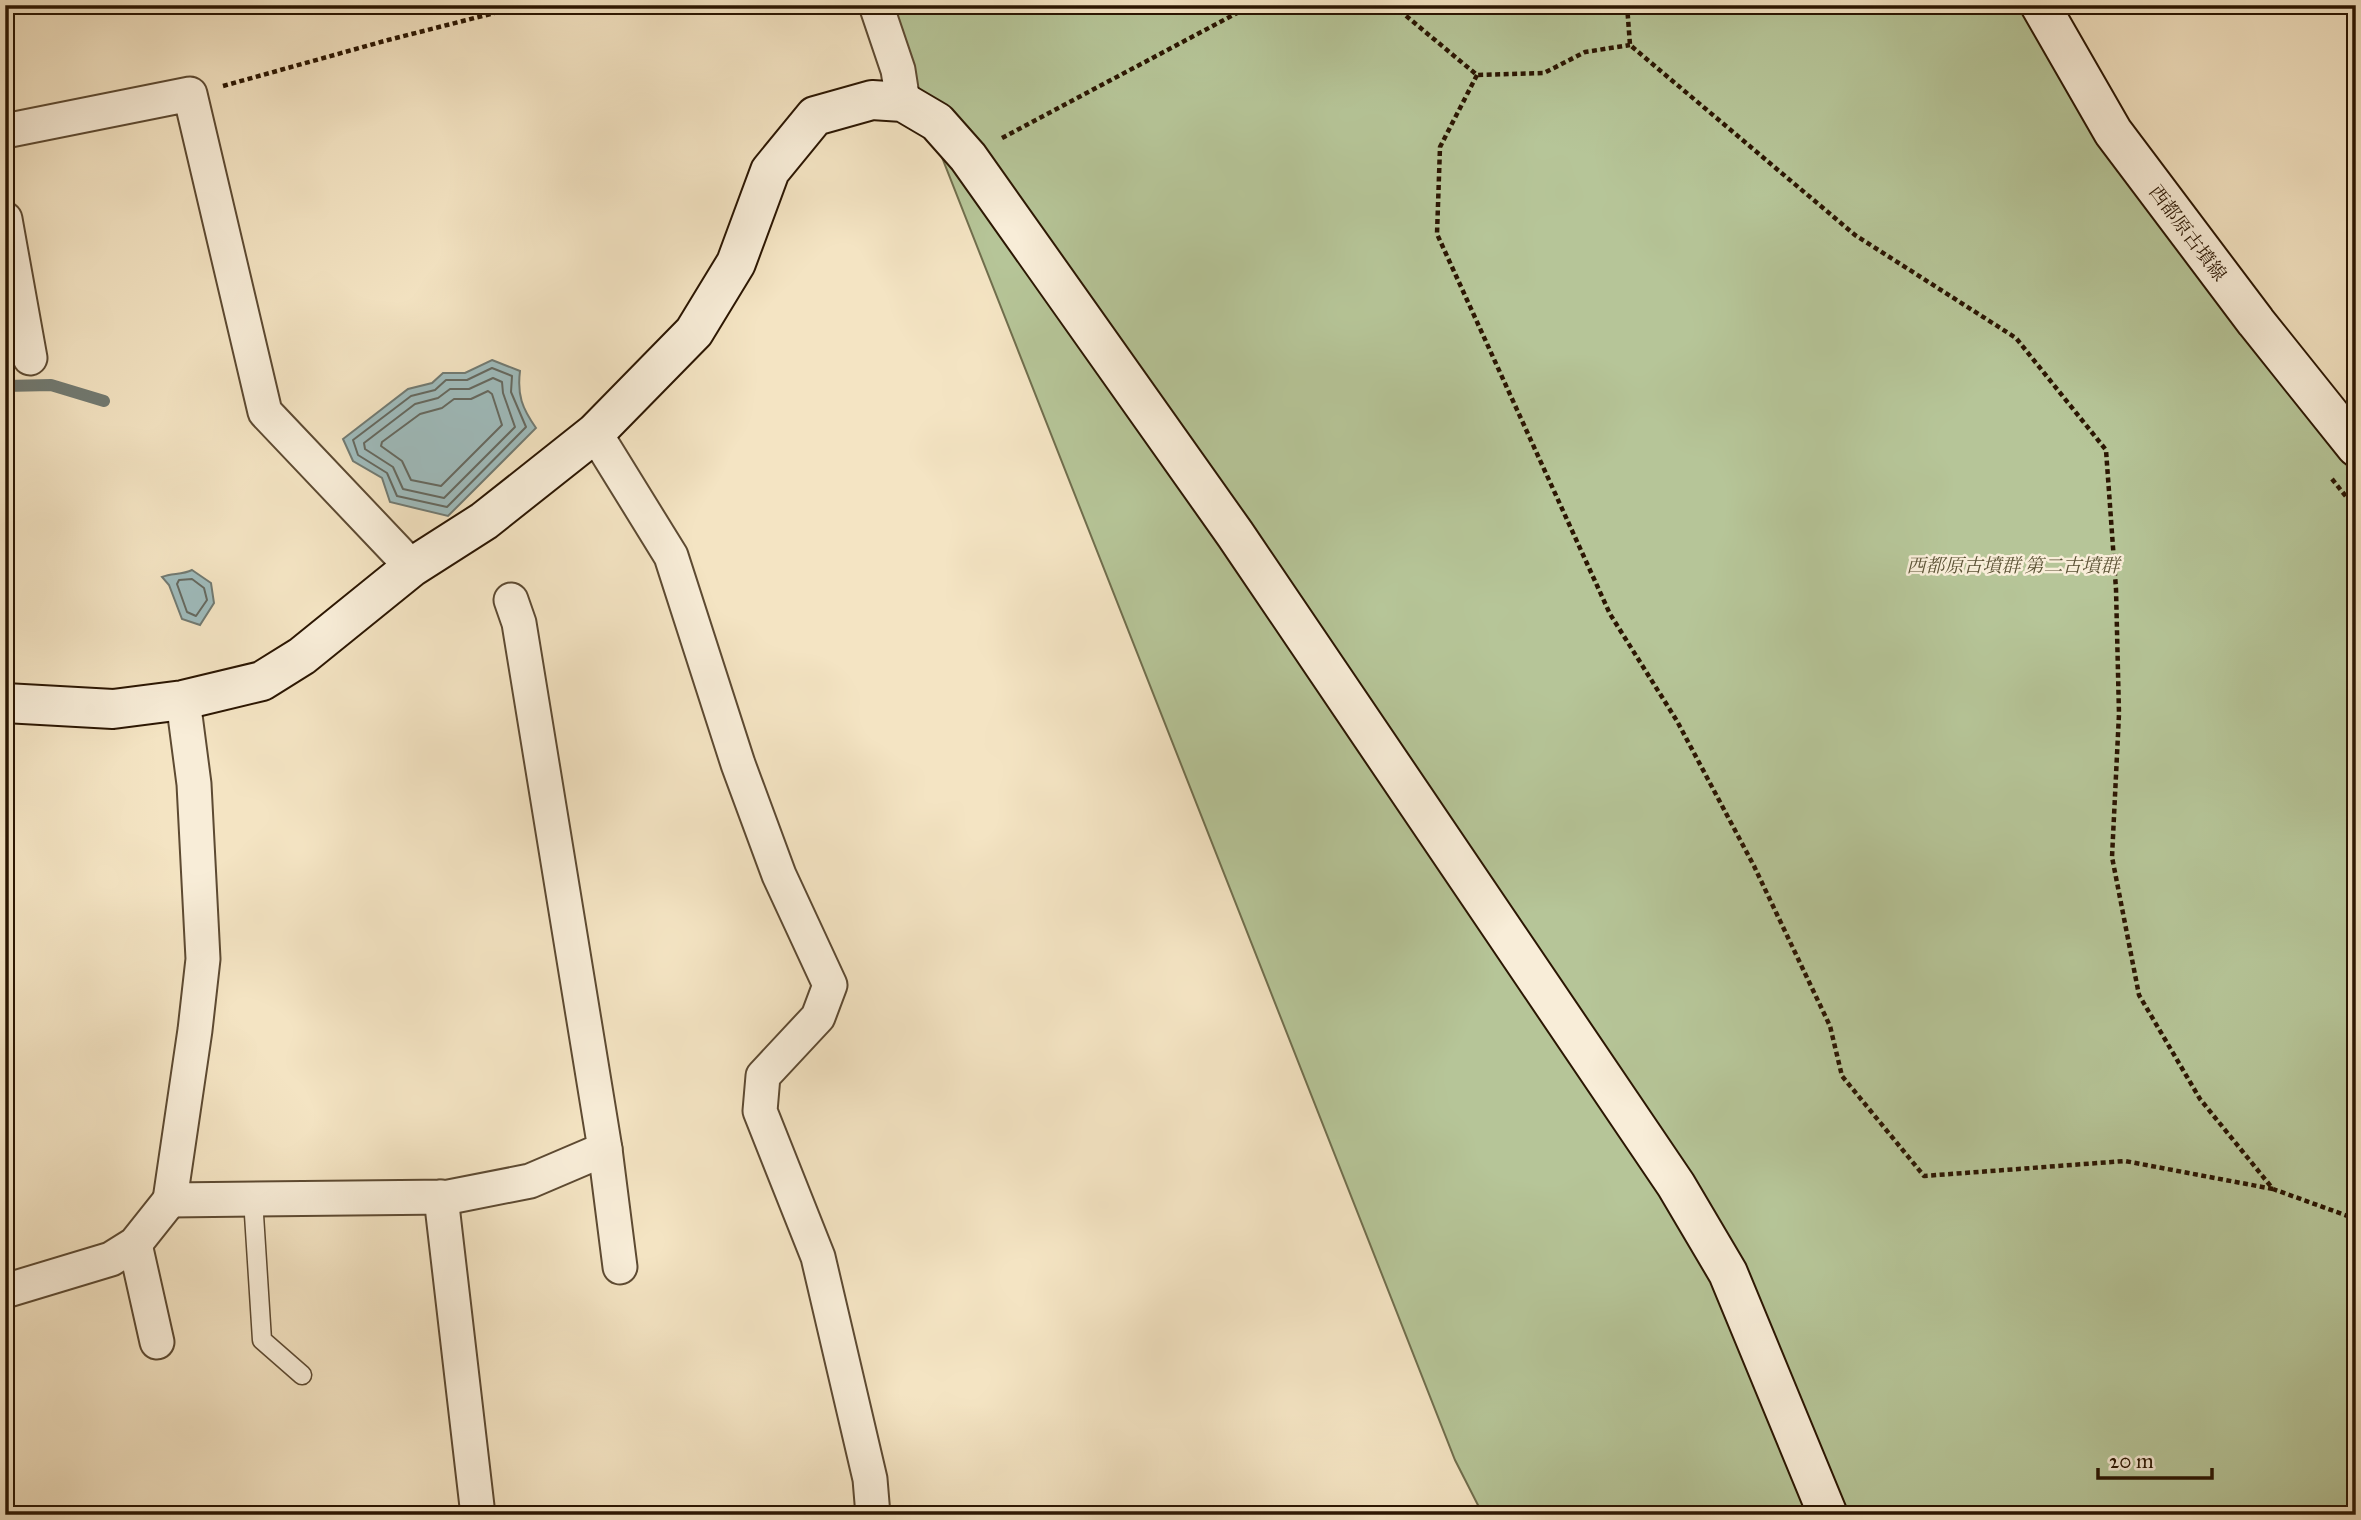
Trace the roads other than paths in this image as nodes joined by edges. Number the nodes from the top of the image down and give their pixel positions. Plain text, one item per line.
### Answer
1 (876, 5) edge
2 (2040, 5) edge
3 (903, 102) junction
4 (5, 131) edge
5 (5, 219) edge
6 (30, 358) dead end
7 (595, 433) junction
8 (2356, 447) edge
9 (412, 567) junction
10 (511, 600) dead end
11 (183, 700) junction
12 (5, 703) edge
13 (605, 1149) junction
14 (441, 1197) junction
15 (253, 1199) junction
16 (170, 1200) junction
17 (135, 1244) junction
18 (620, 1267) dead end
19 (5, 1291) edge
20 (157, 1342) dead end
21 (302, 1375) dead end
22 (478, 1515) edge
23 (873, 1515) edge
24 (1828, 1515) edge

1 - 3 street
2 - 8 street, 西都原古墳線
3 - 7 street
3 - 24 street
4 - 9 street
5 - 6 street
7 - 9 street
7 - 23 street
9 - 11 street
10 - 13 street
11 - 12 street
11 - 16 street
13 - 14 street
13 - 18 street
14 - 15 street
14 - 22 street
15 - 16 street
15 - 21 lane
16 - 17 street
17 - 19 street
17 - 20 street

